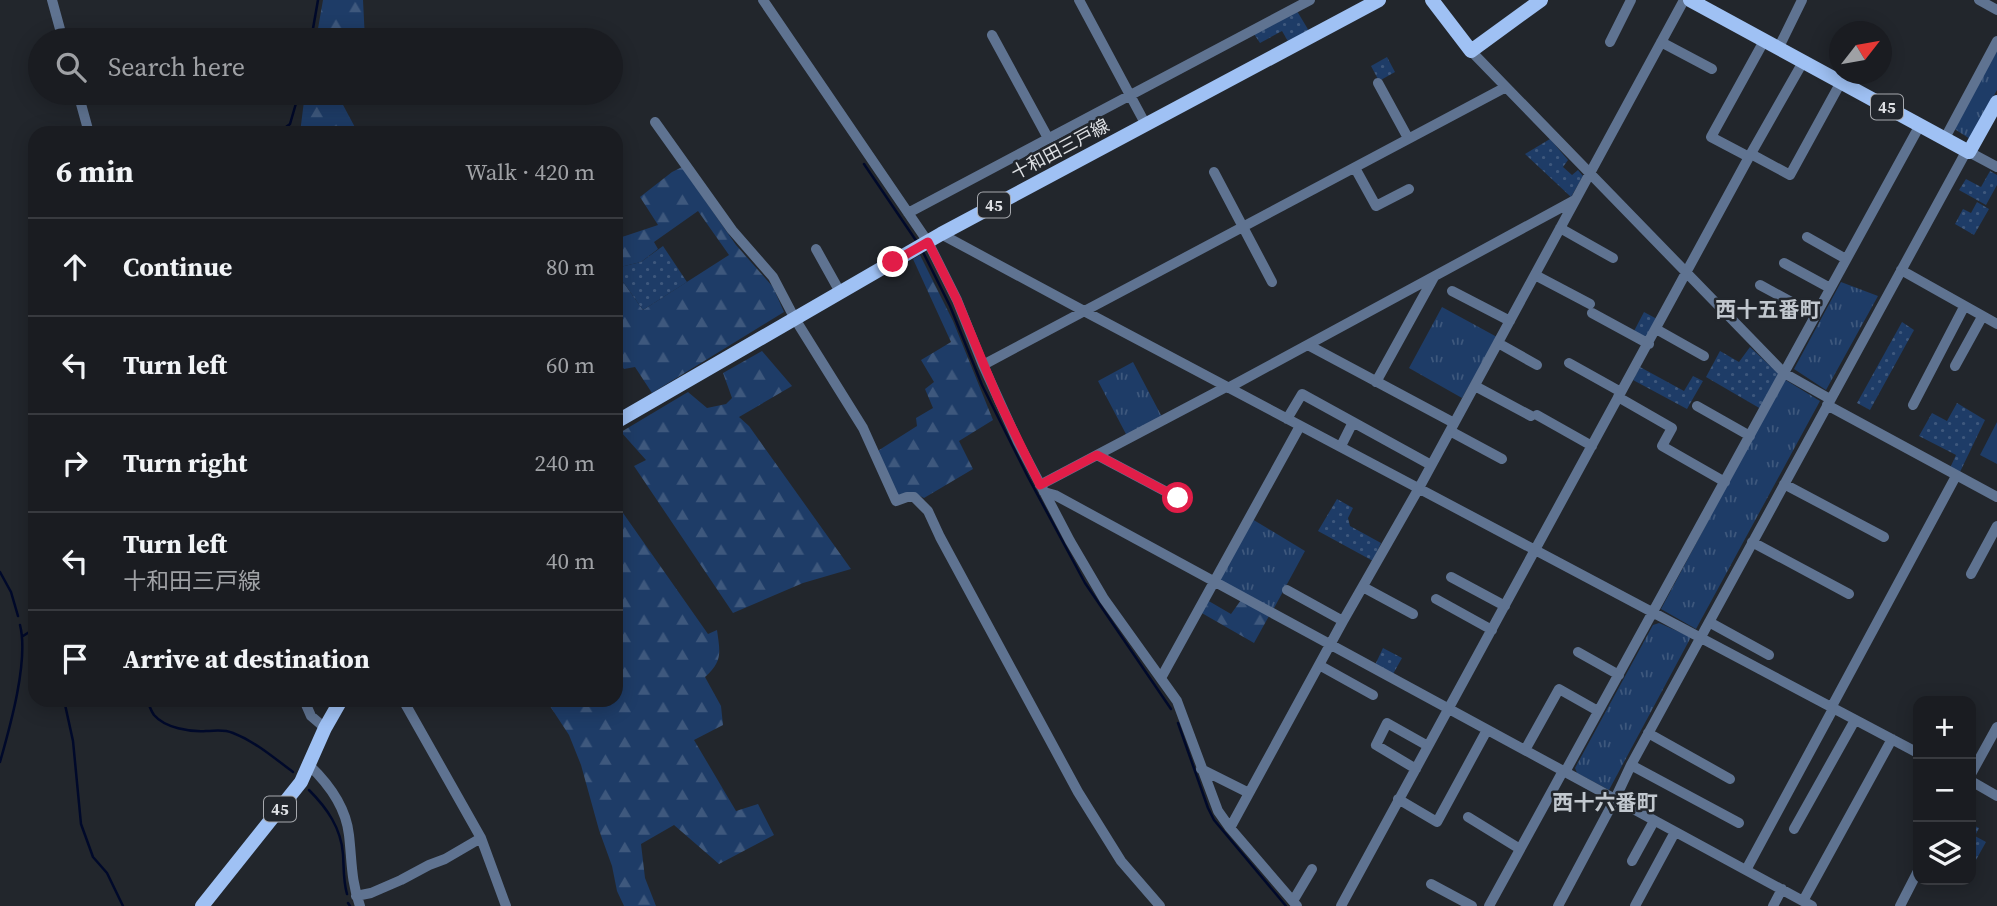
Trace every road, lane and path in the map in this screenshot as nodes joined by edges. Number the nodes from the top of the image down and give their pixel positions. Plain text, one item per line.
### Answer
1 (52, 0) edge
2 (763, 0) edge
3 (1310, 0) edge
4 (1379, 0) edge
5 (1432, 0) edge
6 (1541, 0) edge
7 (1631, 0) edge
8 (1684, 0) edge
9 (1690, 0) edge
10 (1802, 0) edge
11 (1979, 0) edge
12 (1083, 1) edge
13 (1997, 10) edge
14 (60, 28) edge
15 (992, 35) dead end
16 (1764, 41) junction
17 (1997, 41) edge
18 (1609, 42) dead end
19 (1661, 42) junction
20 (1778, 49) junction
21 (1471, 51) junction
22 (1803, 62) junction
23 (1712, 69) dead end
24 (1829, 76) edge
25 (1378, 83) dead end
26 (1840, 84) edge
27 (1845, 84) edge
28 (1506, 87) junction
29 (1130, 95) junction
30 (1997, 102) edge
31 (81, 105) edge
32 (655, 122) dead end
33 (1146, 125) junction
34 (1920, 125) junction
35 (87, 126) edge
36 (1048, 138) junction
37 (1408, 138) junction
38 (1945, 138) junction
39 (1968, 151) junction
40 (1750, 156) junction
41 (1997, 167) edge
42 (1355, 168) junction
43 (1214, 172) dead end
44 (1590, 174) junction
45 (1409, 189) dead end
46 (1575, 201) junction
47 (908, 213) junction
48 (1243, 226) junction
49 (1560, 228) junction
50 (941, 234) junction
51 (1807, 237) dead end
52 (928, 242) junction
53 (816, 249) dead end
54 (1613, 258) dead end
55 (1846, 259) junction
56 (1784, 263) dead end
57 (1901, 270) junction
58 (1686, 273) junction
59 (1535, 275) junction
60 (1434, 278) junction
61 (1272, 282) dead end
62 (1760, 285) dead end
63 (1830, 288) junction
64 (1452, 291) dead end
65 (840, 292) junction
66 (1964, 307) junction
67 (1084, 311) junction
68 (1815, 315) junction
69 (1982, 317) junction
70 (795, 319) junction
71 (1510, 321) junction
72 (1997, 324) edge
73 (1657, 329) junction
74 (1498, 343) junction
75 (1649, 344) junction
76 (1308, 345) junction
77 (1704, 356) dead end
78 (1569, 363) dead end
79 (983, 365) junction
80 (1537, 365) dead end
81 (1955, 366) dead end
82 (1784, 373) junction
83 (1376, 382) junction
84 (1475, 386) junction
85 (1227, 387) junction
86 (1620, 395) junction
87 (1829, 402) junction
88 (1913, 405) dead end
89 (1697, 406) dead end
90 (623, 418) edge
91 (1287, 419) junction
92 (1353, 422) junction
93 (1300, 426) junction
94 (1452, 427) junction
95 (1750, 436) junction
96 (1341, 446) junction
97 (1592, 446) junction
98 (1097, 455) junction
99 (1502, 459) dead end
100 (1431, 465) junction
101 (1956, 476) junction
102 (1725, 482) junction
103 (1784, 484) junction
104 (1419, 488) junction
105 (1042, 489) junction
106 (1997, 497) edge
107 (1178, 498) dead end
108 (1997, 526) edge
109 (1884, 537) dead end
110 (1752, 542) junction
111 (1536, 550) junction
112 (1971, 574) dead end
113 (1451, 577) dead end
114 (1214, 582) junction
115 (1363, 587) junction
116 (1287, 590) dead end
117 (1849, 594) dead end
118 (1436, 599) dead end
119 (1505, 606) junction
120 (1654, 613) junction
121 (1413, 614) dead end
122 (1343, 621) junction
123 (1709, 622) junction
124 (1492, 630) junction
125 (1700, 638) junction
126 (1331, 645) junction
127 (1578, 652) dead end
128 (1769, 655) dead end
129 (1320, 665) junction
130 (1619, 675) junction
131 (1161, 678) junction
132 (1373, 695) dead end
133 (307, 707) edge
134 (337, 707) edge
135 (407, 707) edge
136 (1832, 708) junction
137 (1448, 709) junction
138 (1598, 711) junction
139 (1855, 720) junction
140 (1997, 727) edge
141 (325, 728) junction
142 (1486, 730) junction
143 (1648, 733) junction
144 (1892, 739) junction
145 (1427, 746) junction
146 (1525, 750) junction
147 (1913, 750) edge
148 (309, 765) junction
149 (1631, 765) junction
150 (1976, 765) edge
151 (1201, 769) junction
152 (1416, 769) junction
153 (1564, 772) junction
154 (1730, 779) dead end
155 (1976, 785) edge
156 (1249, 793) junction
157 (1997, 796) edge
158 (1398, 799) junction
159 (1615, 799) junction
160 (1468, 817) dead end
161 (1654, 821) junction
162 (1739, 823) dead end
163 (1230, 828) junction
164 (1794, 829) dead end
165 (1675, 832) junction
166 (481, 838) junction
167 (1520, 849) junction
168 (1632, 860) dead end
169 (1312, 869) dead end
170 (1746, 870) junction
171 (1913, 881) edge
172 (1431, 884) dead end
173 (1782, 890) junction
174 (358, 901) edge
175 (1295, 903) edge
176 (1808, 903) edge
177 (202, 906) edge
178 (506, 906) edge
179 (1160, 906) edge
180 (1340, 906) edge
181 (1472, 906) edge
182 (1489, 906) edge
183 (1558, 906) edge
184 (1635, 906) edge
185 (1773, 906) edge
186 (1900, 906) edge

1 - 14 street
2 - 47 street
3 - 29 street
4 - 33 main road, 十和田三戸線 / 45
5 - 21 main road
6 - 21 main road
7 - 18 street
8 - 19 street
9 - 16 main road, 45
10 - 20 street
11 - 13 street
12 - 29 street
15 - 36 street
16 - 20 main road, 45
16 - 40 street
17 - 38 street
19 - 23 street
19 - 44 street
20 - 22 main road, 45
21 - 28 street
22 - 24 main road, 45
22 - 40 street
25 - 37 street
26 - 40 street
27 - 34 main road, 45
28 - 37 street
28 - 44 street
29 - 33 street
29 - 36 street
30 - 39 main road
31 - 35 street
32 - 70 street
33 - 50 main road, 十和田三戸線 / 45
34 - 38 main road, 45
34 - 55 street
36 - 47 street
37 - 42 street
38 - 39 main road, 45
39 - 41 street
39 - 57 street
40 - 58 street
42 - 45 street
42 - 48 street
43 - 48 street
44 - 46 street
44 - 58 street
46 - 49 street
46 - 60 street
47 - 52 street
48 - 61 street
48 - 67 street
49 - 54 street
49 - 59 street
50 - 52 main road, 十和田三戸線 / 45
50 - 67 street
51 - 55 street
52 - 65 main road, 十和田三戸線 / 45
52 - 79 street
53 - 65 street
55 - 63 street
56 - 63 street
57 - 66 street
57 - 87 street
58 - 73 street
58 - 82 street
59 - 71 street
59 - 75 street
60 - 76 street
60 - 83 street
62 - 68 street
63 - 68 street
64 - 71 street
65 - 70 main road, 十和田三戸線 / 45
66 - 69 street
66 - 88 street
67 - 79 street
67 - 85 street
68 - 82 street
69 - 72 street
69 - 81 street
70 - 90 main road, 十和田三戸線 / 45
70 - 179 street
71 - 74 street
73 - 75 street
73 - 77 street
74 - 80 street
74 - 84 street
75 - 86 street
76 - 83 street
76 - 85 street
78 - 86 street
79 - 105 street
82 - 87 street
82 - 95 street
83 - 94 street
84 - 94 street
84 - 97 street
85 - 91 street
85 - 98 street
86 - 97 street
86 - 102 street
87 - 101 street
87 - 103 street
89 - 95 street
91 - 92 street
91 - 93 street
92 - 96 street
92 - 100 street
93 - 96 street
93 - 114 street
94 - 99 street
94 - 100 street
95 - 102 street
96 - 104 street
97 - 111 street
98 - 105 street
98 - 107 street
100 - 104 street
101 - 106 street
101 - 136 street
102 - 120 street
103 - 109 street
103 - 110 street
104 - 111 street
104 - 115 street
105 - 114 street
105 - 131 street
108 - 112 street
110 - 117 street
110 - 123 street
111 - 119 street
111 - 120 street
113 - 119 street
114 - 126 street
114 - 131 street
115 - 121 street
115 - 122 street
116 - 122 street
118 - 124 street
119 - 124 street
120 - 125 street
120 - 130 street
122 - 126 street
123 - 125 street
123 - 128 street
124 - 137 street
125 - 136 street
125 - 143 street
126 - 129 street
126 - 137 street
127 - 130 street
129 - 132 street
129 - 156 street
130 - 138 street
131 - 151 street
133 - 141 street
134 - 141 main road, 45
135 - 166 street
136 - 139 street
136 - 170 street
137 - 142 street
137 - 145 street
138 - 146 street
138 - 153 street
139 - 144 street
139 - 164 street
140 - 150 street
141 - 148 main road, 45
142 - 146 street
142 - 158 street
143 - 149 street
143 - 154 street
144 - 147 street
144 - 176 street
145 - 152 street
145 - 152 street
146 - 153 street
148 - 174 street
148 - 177 main road, 45
149 - 159 street
149 - 162 street
151 - 156 street
151 - 163 street
152 - 158 street
153 - 159 street
153 - 167 street
155 - 157 street
156 - 163 street
158 - 180 street
159 - 161 street
159 - 183 street
160 - 167 street
161 - 165 street
161 - 168 street
163 - 175 street
165 - 170 street
165 - 184 street
166 - 174 street
166 - 178 street
167 - 182 street
169 - 175 street
170 - 173 street
171 - 186 street
172 - 181 street
173 - 176 street
173 - 185 street

